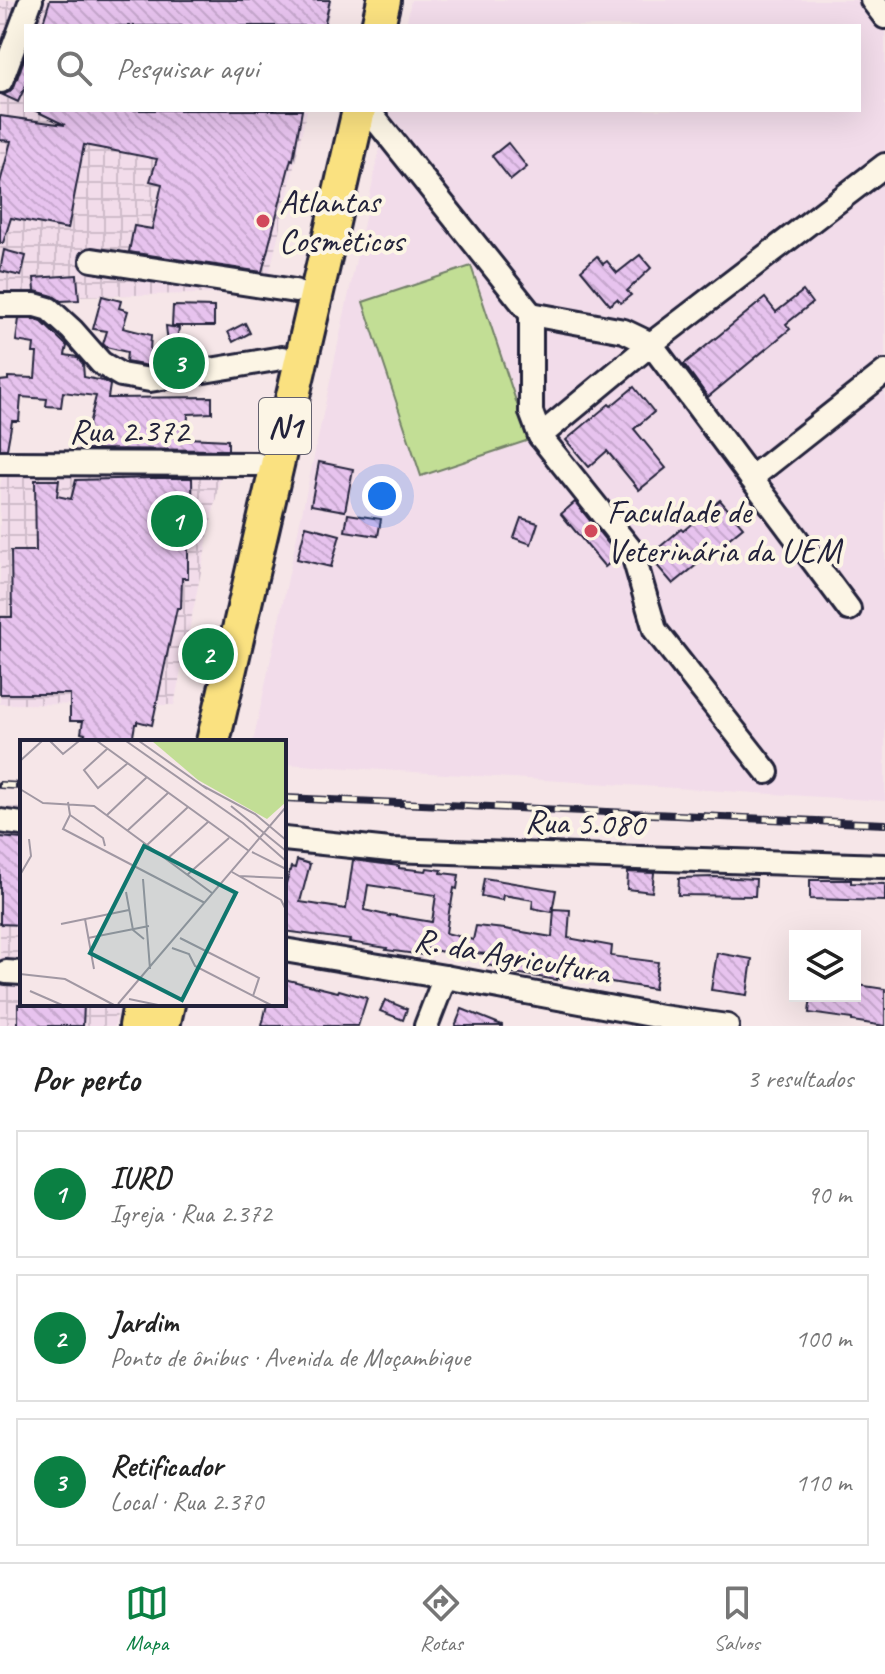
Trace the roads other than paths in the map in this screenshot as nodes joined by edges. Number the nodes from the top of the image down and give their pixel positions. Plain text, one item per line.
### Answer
1 (31, 0) edge
2 (361, 0) edge
3 (384, 0) edge
4 (872, 0) edge
5 (885, 17) edge
6 (356, 24) edge
7 (378, 24) edge
8 (1, 81) edge
9 (337, 112) edge
10 (359, 112) edge
11 (370, 112) edge
12 (885, 165) edge
13 (92, 260) dead end
14 (295, 291) junction
15 (0, 305) edge
16 (531, 314) junction
17 (651, 344) junction
18 (282, 358) junction
19 (885, 372) edge
20 (540, 436) junction
21 (0, 463) edge
22 (257, 464) junction
23 (751, 478) junction
24 (849, 609) dead end
25 (196, 740) edge
26 (213, 740) edge
27 (767, 772) dead end
28 (0, 821) edge
29 (20, 824) edge
30 (286, 839) edge
31 (885, 866) edge
32 (286, 950) edge
33 (445, 977) junction
34 (140, 1006) edge
35 (168, 1006) edge
36 (661, 1021) edge
37 (136, 1026) edge
38 (163, 1026) edge
39 (426, 1026) edge
40 (727, 1026) edge

1 - 8 street
2 - 6 highway
3 - 7 highway
4 - 5 street
9 - 14 highway
10 - 26 highway, N1
11 - 16 street
12 - 17 street
13 - 14 street
14 - 18 highway
15 - 18 street
16 - 17 street
16 - 20 street
17 - 20 street
17 - 23 street
18 - 22 highway
19 - 23 street
20 - 27 street
21 - 22 street, Rua 2.372
22 - 25 highway
23 - 24 street
28 - 29 street
30 - 31 street, Rua 5.080
32 - 33 street, R. da Agricultura
33 - 36 street, R. da Agricultura
33 - 39 street
34 - 37 highway
35 - 38 highway
36 - 40 street, R. da Agricultura

